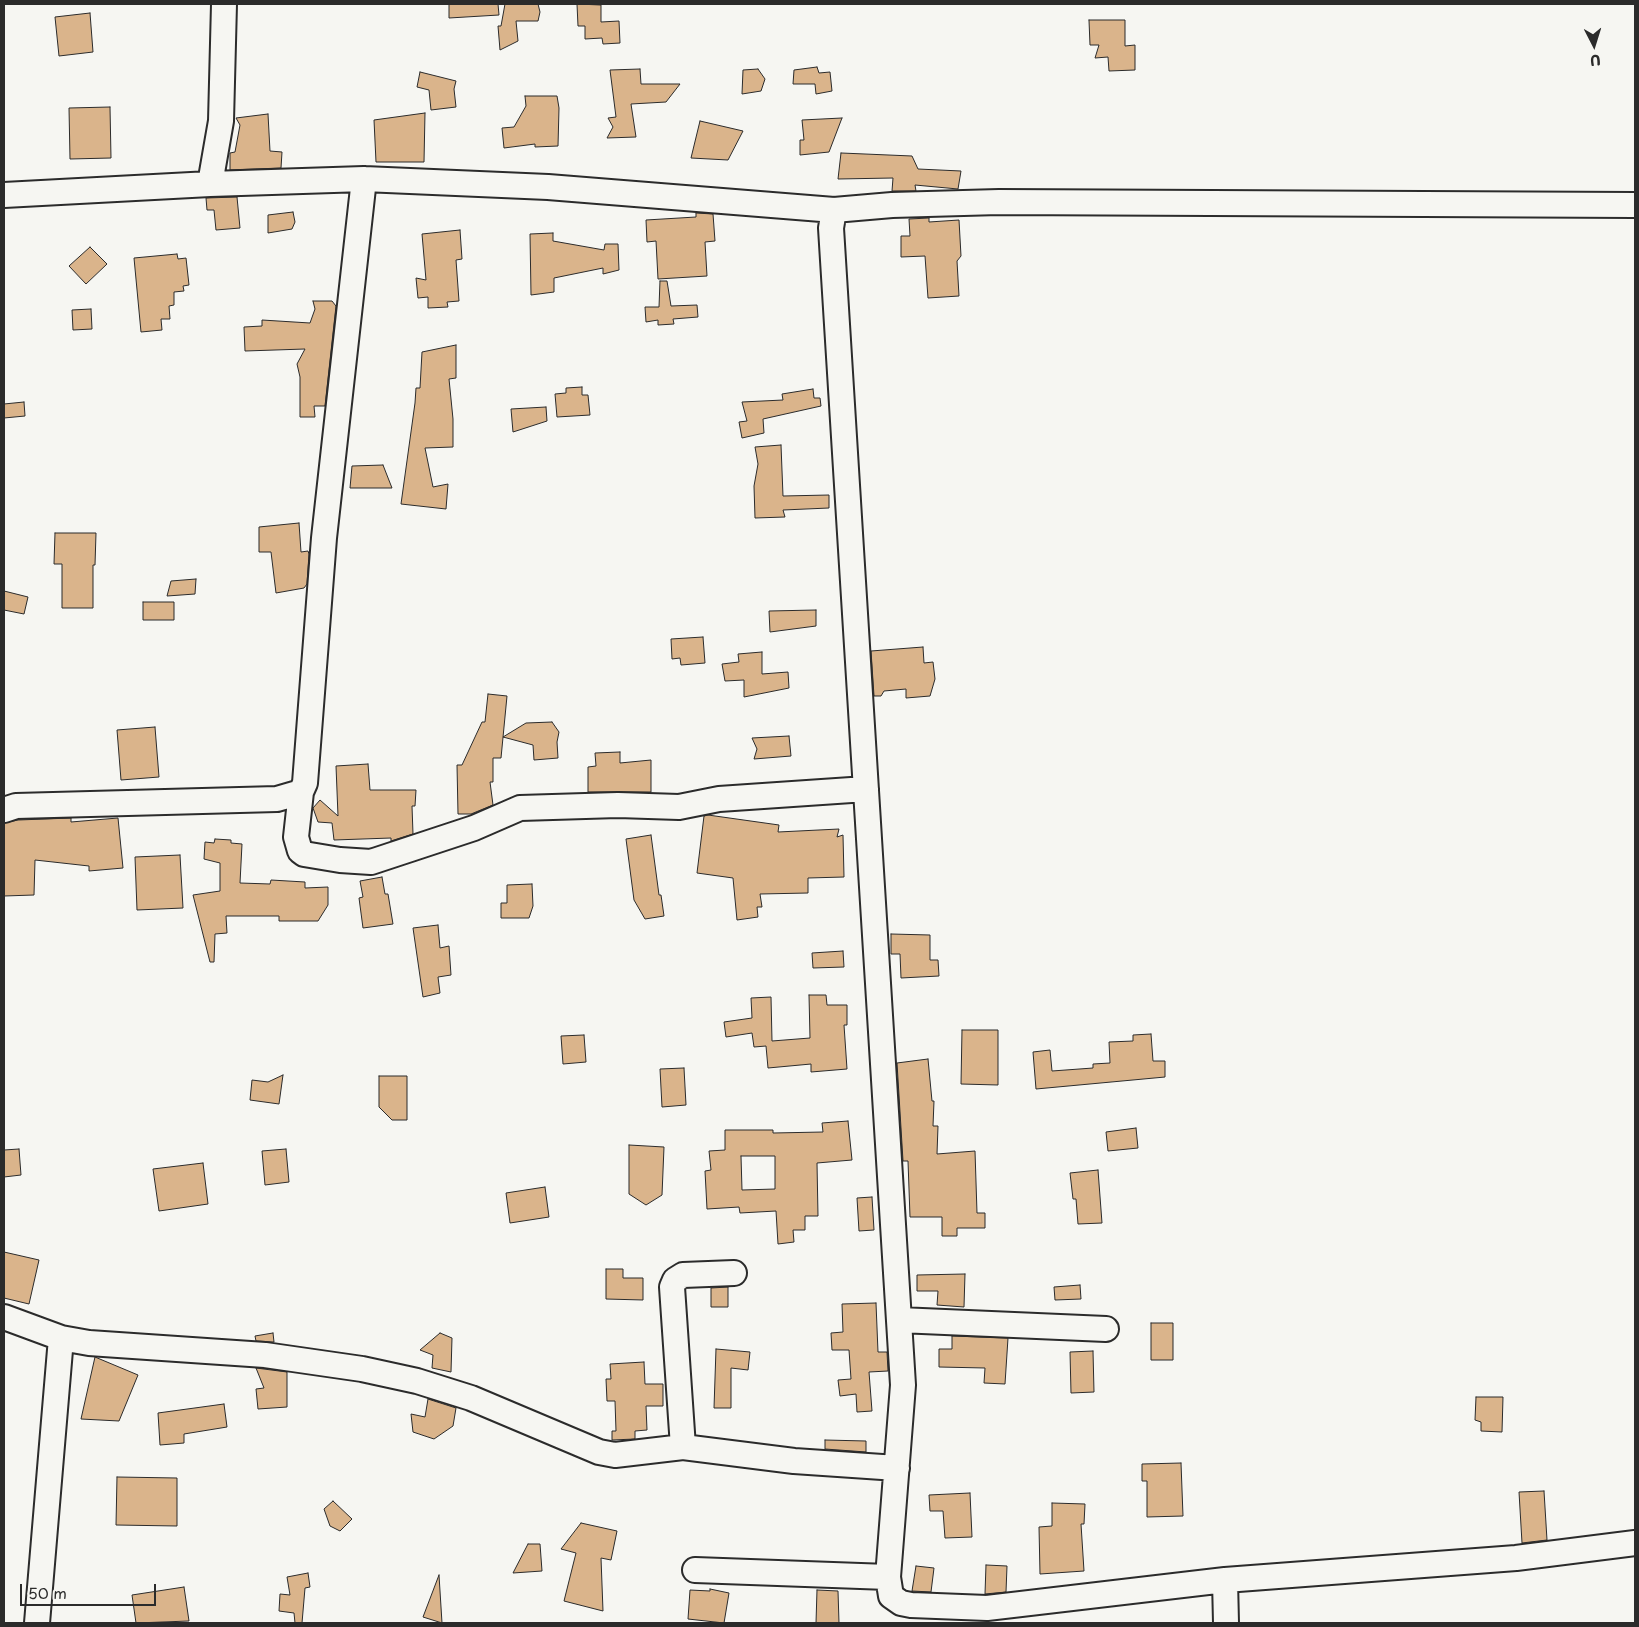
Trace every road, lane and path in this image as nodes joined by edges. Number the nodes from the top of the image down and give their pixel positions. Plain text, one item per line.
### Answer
1 (224, 4) edge
2 (364, 179) junction
3 (210, 184) junction
4 (4, 195) edge
5 (1635, 205) edge
6 (834, 210) junction
7 (866, 789) junction
8 (301, 792) junction
9 (4, 810) edge
10 (734, 1273) dead end
11 (4, 1317) edge
12 (899, 1320) junction
13 (1106, 1329) dead end
14 (61, 1338) junction
15 (683, 1447) junction
16 (898, 1468) junction
17 (1635, 1544) edge
18 (695, 1570) dead end
19 (888, 1577) junction
20 (1225, 1580) junction
21 (37, 1623) edge
22 (1226, 1623) edge

1 - 3 street
2 - 3 street
2 - 6 street
2 - 8 street
3 - 4 street
5 - 6 street
6 - 7 street
7 - 8 street
7 - 12 street
8 - 9 street
10 - 15 street
11 - 14 street
12 - 13 street
12 - 16 street
14 - 15 street
14 - 21 street
15 - 16 street
16 - 19 street
17 - 20 street
18 - 19 street
19 - 20 street
20 - 22 street

